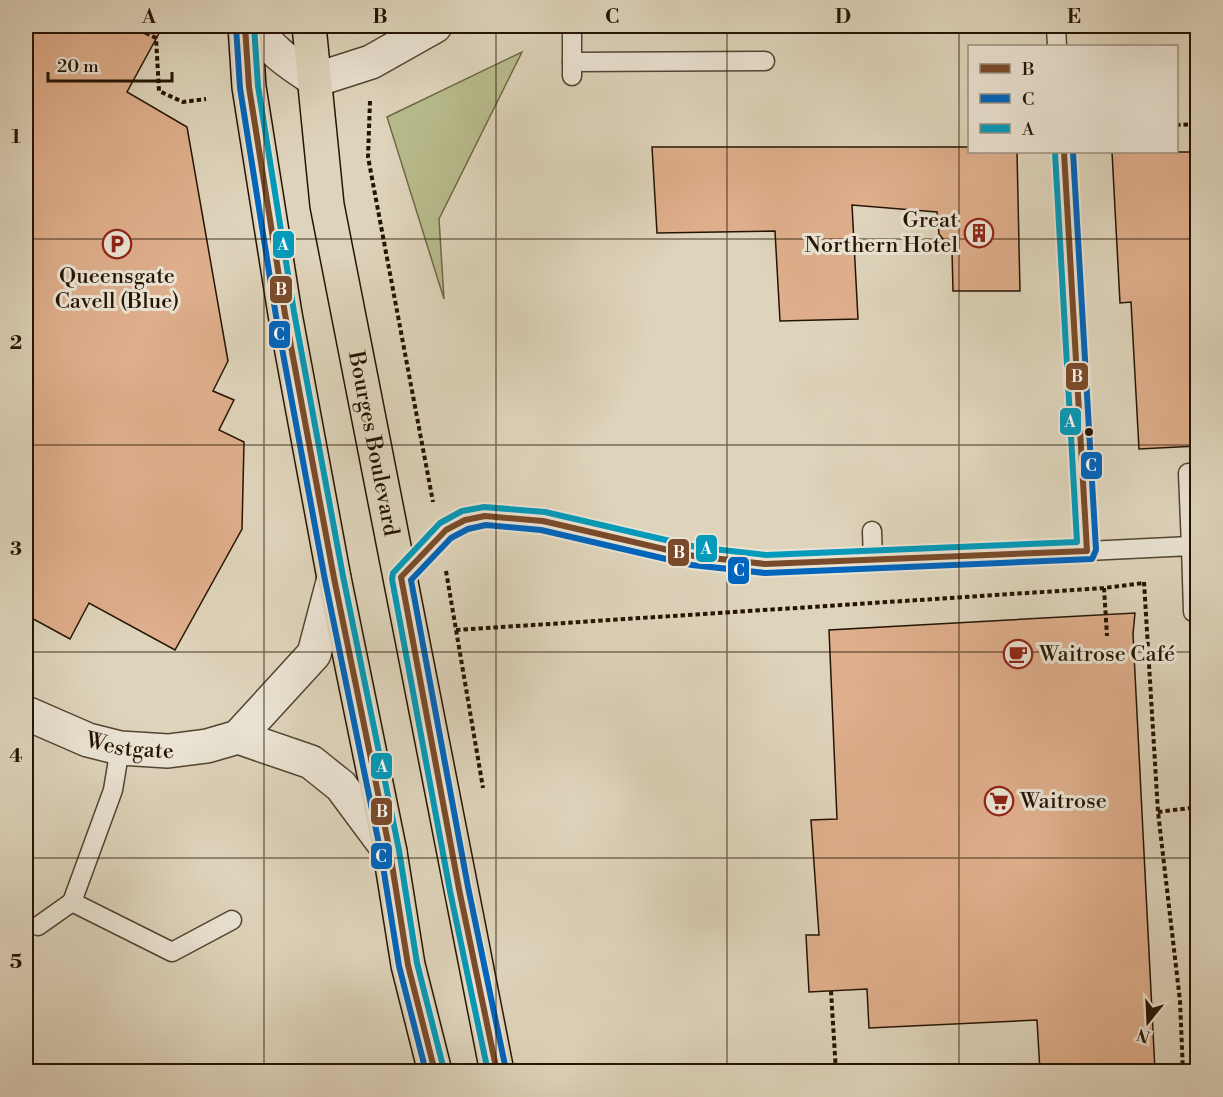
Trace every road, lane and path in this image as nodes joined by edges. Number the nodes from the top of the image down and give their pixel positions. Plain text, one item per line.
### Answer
1 (142, 26) edge
2 (245, 26) edge
3 (256, 26) edge
4 (309, 26) edge
5 (435, 26) edge
6 (572, 26) edge
7 (1056, 26) edge
8 (1057, 45) edge
9 (765, 61) dead end
10 (315, 80) junction
11 (370, 97) dead end
12 (206, 99) dead end
13 (1197, 124) edge
14 (1178, 125) edge
15 (1064, 153) edge
16 (1197, 226) edge
17 (1197, 252) edge
18 (1188, 473) dead end
19 (430, 485) dead end
20 (872, 531) dead end
21 (1191, 546) junction
22 (1087, 551) junction
23 (873, 561) junction
24 (401, 577) junction
25 (334, 578) junction
26 (1104, 588) junction
27 (1193, 612) dead end
28 (456, 630) dead end
29 (1107, 636) dead end
30 (26, 713) edge
31 (238, 737) junction
32 (120, 748) junction
33 (1197, 807) edge
34 (1158, 812) junction
35 (390, 852) junction
36 (72, 902) junction
37 (232, 920) dead end
38 (38, 927) dead end
39 (831, 991) dead end
40 (435, 1071) edge
41 (497, 1071) edge
42 (836, 1071) edge
43 (1183, 1071) edge

1 - 12 path
2 - 25 main road
3 - 10 street
4 - 10 main road, Bourges Boulevard
5 - 10 street
6 - 9 lane
7 - 8 lane
10 - 24 main road, Bourges Boulevard
11 - 19 path
13 - 14 path
15 - 22 lane
16 - 17 path
18 - 21 lane
20 - 23 lane
21 - 22 lane
21 - 27 lane
22 - 23 lane
23 - 24 lane
24 - 41 main road, Bourges Boulevard
25 - 31 street
25 - 35 main road
26 - 28 path
26 - 29 path
26 - 34 path
30 - 32 street, Westgate
31 - 32 street, Westgate
31 - 35 street
32 - 36 lane
33 - 34 path
34 - 43 path
35 - 40 main road
36 - 37 lane
36 - 38 lane
39 - 42 path

